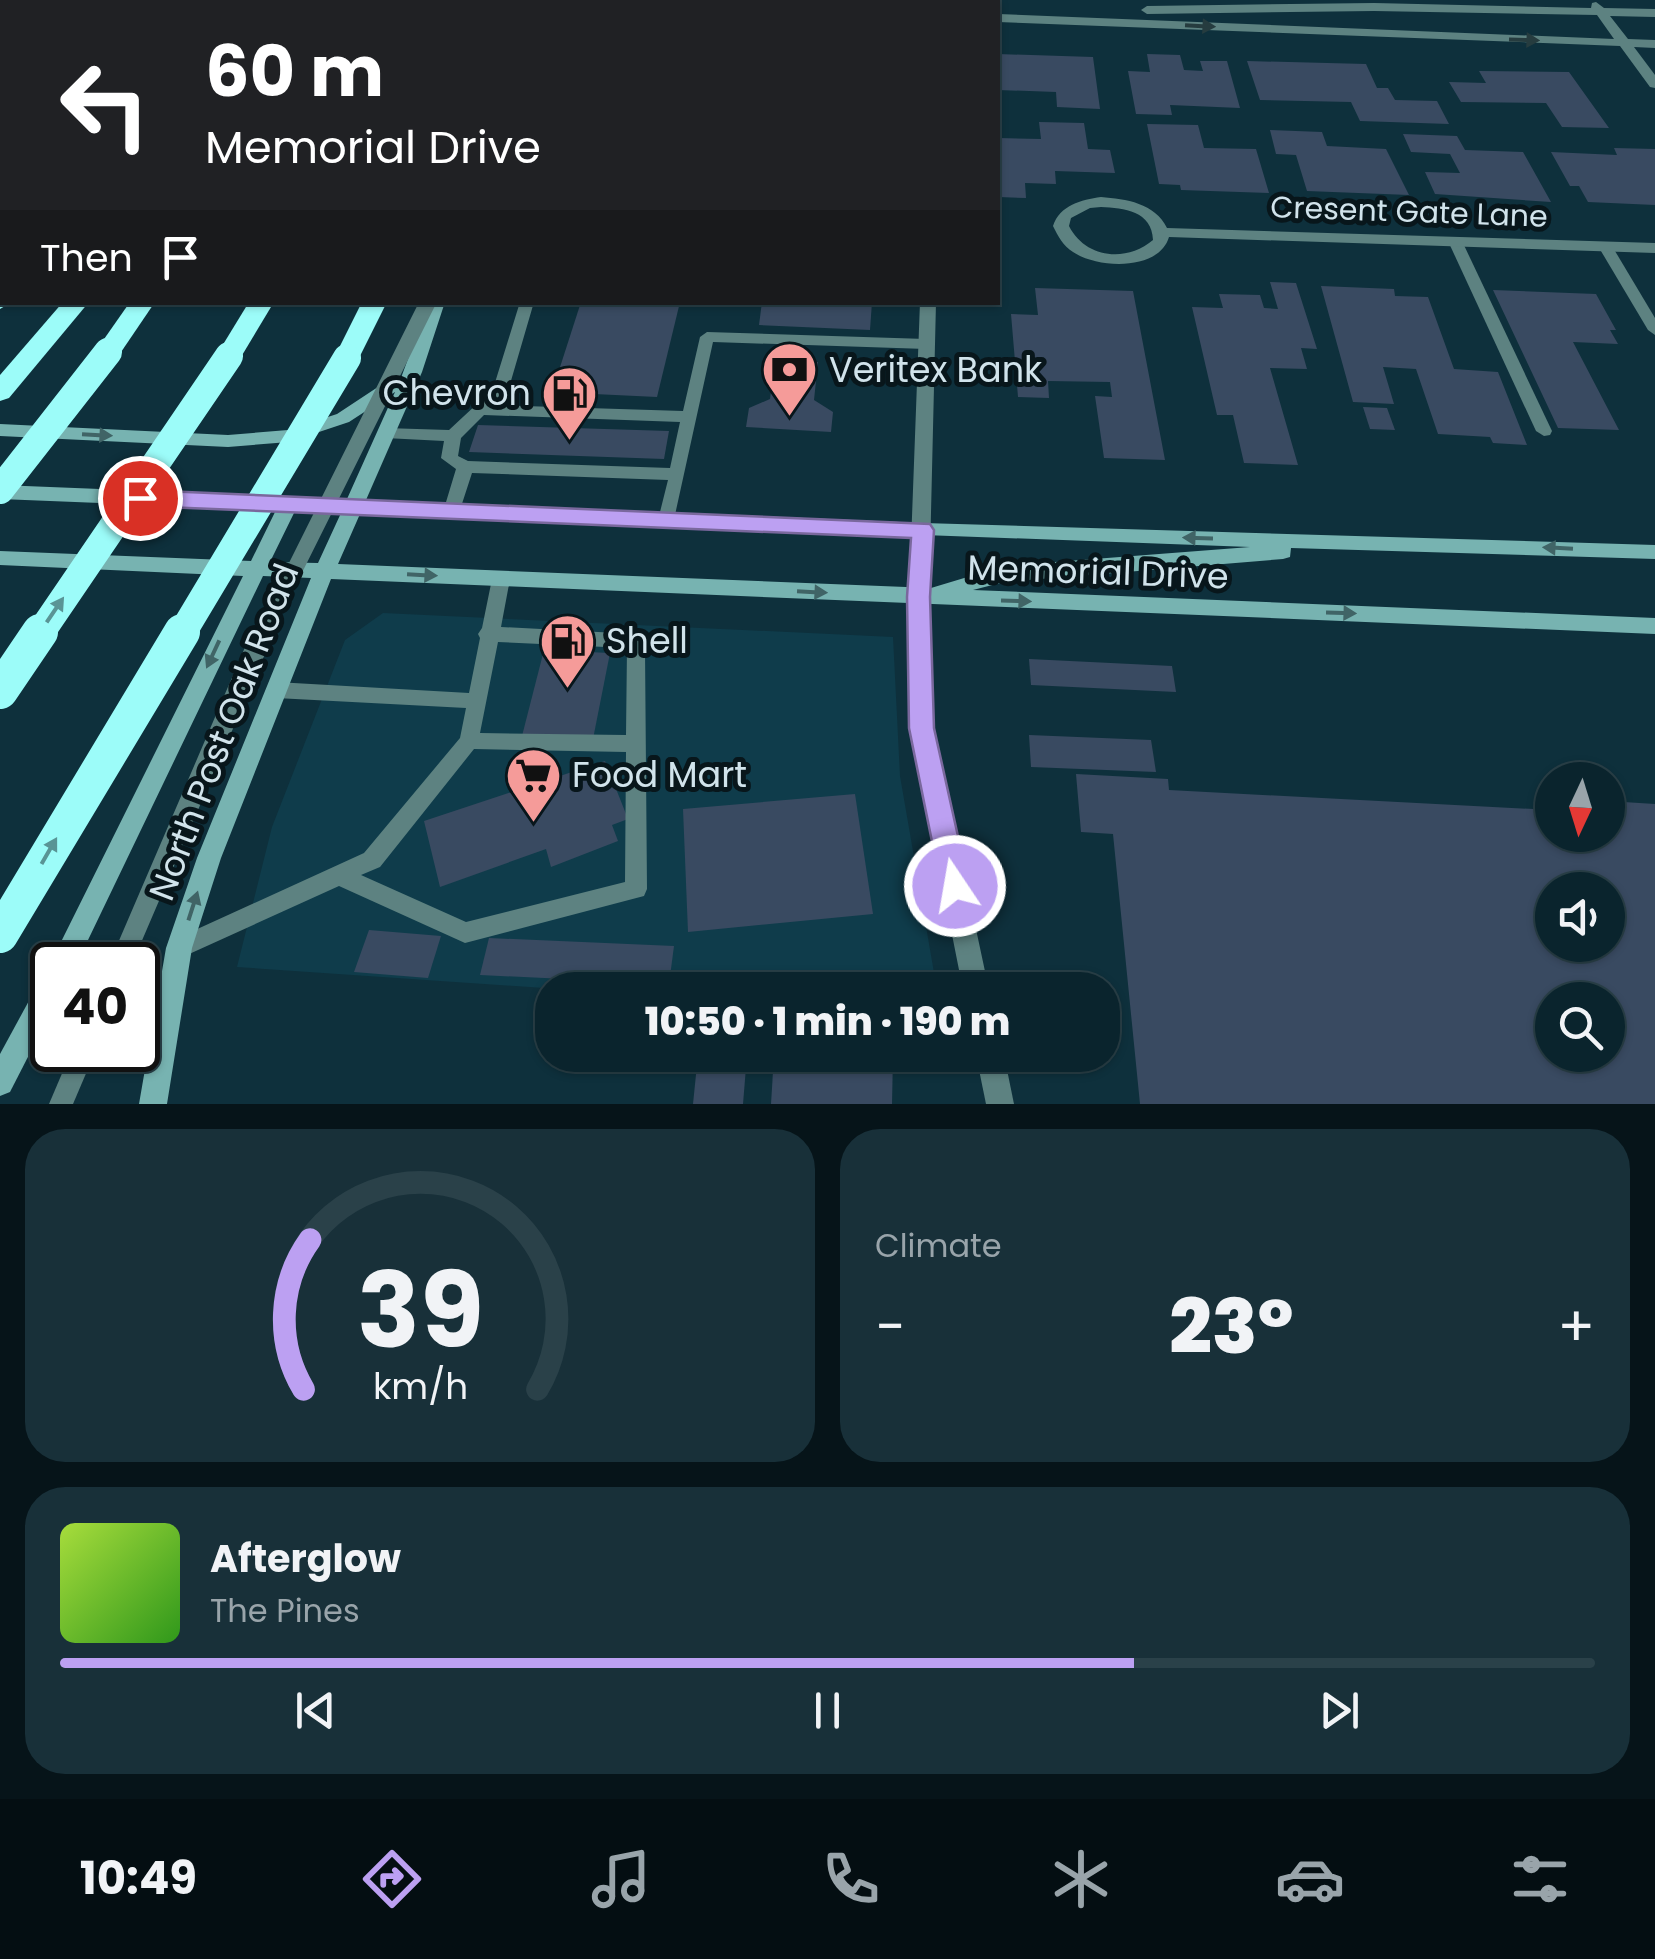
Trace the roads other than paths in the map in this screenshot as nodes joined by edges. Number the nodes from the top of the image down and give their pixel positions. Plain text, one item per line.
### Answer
1 (1596, 6) edge
2 (1000, 8) edge
3 (1655, 13) edge
4 (1000, 18) edge
5 (1624, 43) junction
6 (1655, 44) edge
7 (1655, 84) edge
8 (1162, 232) junction
9 (1455, 241) junction
10 (1605, 246) junction
11 (1655, 248) edge
12 (74, 305) edge
13 (142, 305) edge
14 (260, 305) edge
15 (374, 305) edge
16 (426, 305) edge
17 (436, 305) edge
18 (526, 305) edge
19 (928, 305) edge
20 (1655, 330) edge
21 (926, 344) junction
22 (413, 372) junction
23 (0, 392) edge
24 (481, 410) junction
25 (690, 417) junction
26 (0, 430) edge
27 (1544, 431) dead end
28 (385, 433) junction
29 (453, 436) junction
30 (465, 467) junction
31 (677, 474) junction
32 (0, 491) edge
33 (288, 505) junction
34 (352, 507) junction
35 (452, 512) junction
36 (667, 520) junction
37 (922, 530) junction
38 (1384, 544) junction
39 (1655, 552) edge
40 (0, 558) edge
41 (257, 567) junction
42 (325, 570) junction
43 (501, 579) junction
44 (919, 597) junction
45 (1655, 626) edge
46 (487, 634) junction
47 (636, 641) junction
48 (678, 648) dead end
49 (276, 690) junction
50 (0, 691) edge
51 (476, 701) junction
52 (469, 741) junction
53 (635, 744) junction
54 (338, 875) junction
55 (0, 935) edge
56 (74, 942) edge
57 (130, 942) edge
58 (179, 948) junction
59 (972, 972) edge
60 (30, 1025) edge
61 (74, 1072) edge
62 (993, 1072) edge
63 (0, 1082) edge
64 (60, 1104) edge
65 (153, 1104) edge
66 (1000, 1104) edge

1 - 2 street
1 - 3 street
1 - 5 street
4 -> 5 street
5 - 6 street
5 - 7 street
8 - 8 street
8 - 9 street, Cresent Gate Lane
9 - 10 street, Cresent Gate Lane
9 - 27 lane
10 - 11 street, Cresent Gate Lane
10 - 20 lane
12 - 23 highway
13 - 32 highway, bridge
50 -> 14 highway, bridge
55 -> 15 highway, bridge
16 - 57 lane, bridge
17 - 22 main road, North Post Oak Road
18 - 24 lane
19 - 21 street
21 - 25 lane
21 - 37 street
26 -> 22 main road
22 - 28 main road, North Post Oak Road
24 - 25 lane
24 - 29 lane
25 - 31 lane
28 - 29 lane
28 - 34 main road, North Post Oak Road
29 - 30 lane
30 - 31 lane
30 - 35 lane
31 - 36 lane
32 - 33 main road, Memorial Drive
33 - 34 main road, Memorial Drive
33 - 41 main road, North Post Oak Road
34 - 35 main road, Memorial Drive
34 - 42 main road, North Post Oak Road
35 - 36 main road, Memorial Drive
36 - 37 main road, Memorial Drive
38 -> 37 main road, Memorial Drive
37 - 44 street
39 -> 38 main road, Memorial Drive
38 - 44 main road
40 - 41 main road, Memorial Drive
41 - 42 main road, Memorial Drive
41 -> 56 main road, North Post Oak Road
42 -> 43 main road, Memorial Drive
42 - 49 main road, North Post Oak Road
43 -> 44 main road, Memorial Drive
43 - 46 lane
44 -> 45 main road, Memorial Drive
44 - 59 street
46 - 47 lane
46 - 51 lane
47 - 48 lane
47 - 53 lane
49 - 51 lane
58 -> 49 main road, North Post Oak Road
51 - 52 lane
52 - 53 lane
52 - 54 lane
53 - 54 lane
54 - 58 lane
58 - 65 main road, North Post Oak Road
60 - 63 main road
61 - 64 lane
62 - 66 street

